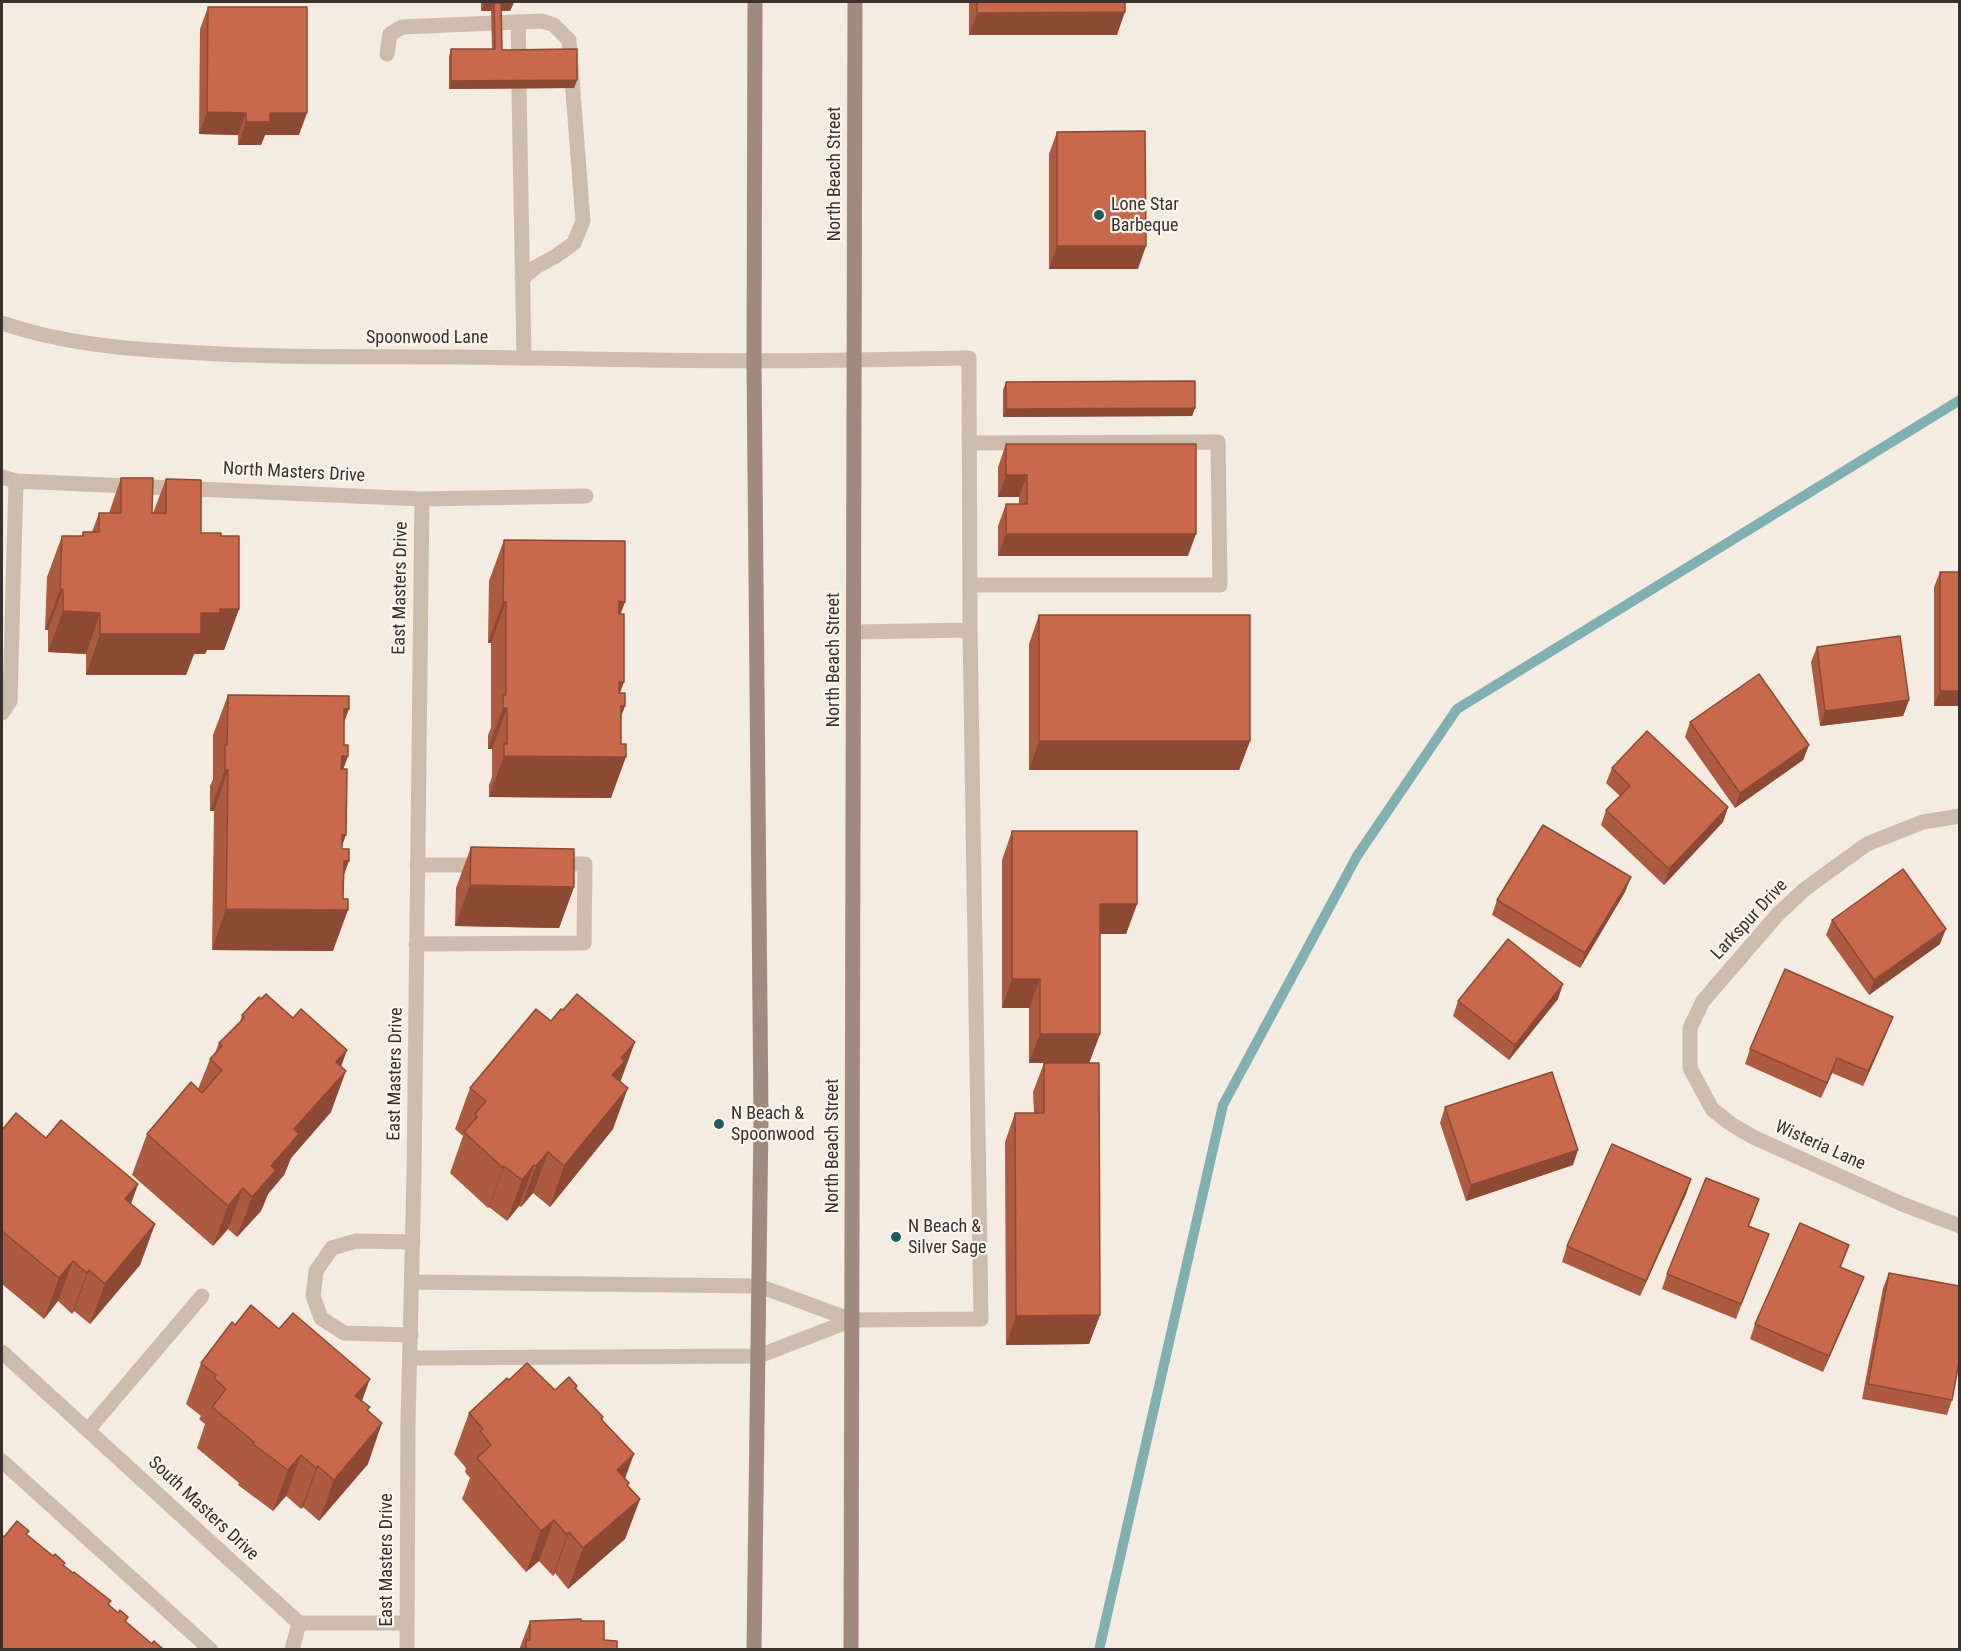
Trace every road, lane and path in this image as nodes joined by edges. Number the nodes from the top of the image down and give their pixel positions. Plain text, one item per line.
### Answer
1 (755, 2) edge
2 (855, 2) edge
3 (518, 22) junction
4 (387, 54) dead end
5 (519, 58) edge
6 (519, 88) edge
7 (522, 278) junction
8 (2, 323) edge
9 (524, 358) junction
10 (854, 360) junction
11 (754, 362) junction
12 (969, 442) junction
13 (9, 479) edge
14 (586, 496) dead end
15 (422, 499) junction
16 (970, 585) junction
17 (970, 630) junction
18 (854, 632) junction
19 (2, 712) edge
20 (1959, 816) edge
21 (501, 864) edge
22 (537, 864) edge
23 (417, 865) junction
24 (416, 944) junction
25 (1690, 1068) joint
26 (1959, 1226) edge
27 (413, 1242) junction
28 (412, 1282) junction
29 (759, 1286) junction
30 (202, 1296) dead end
31 (852, 1320) junction
32 (411, 1335) junction
33 (2, 1353) edge
34 (759, 1356) junction
35 (411, 1358) junction
36 (88, 1430) junction
37 (2, 1461) edge
38 (299, 1623) junction
39 (406, 1623) junction
40 (212, 1650) edge
41 (292, 1650) edge
42 (407, 1650) edge
43 (754, 1650) edge
44 (852, 1650) edge

1 - 11 main road
2 - 10 main road, North Beach Street
3 - 4 street
3 - 5 street
3 - 7 street
6 - 7 street
7 - 9 street
8 - 9 street, Spoonwood Lane
9 - 11 street, Spoonwood Lane
10 - 11 street, Spoonwood Lane
10 - 12 street, Spoonwood Lane
10 - 18 main road, North Beach Street
11 - 29 main road
12 - 16 street
12 - 16 street
13 - 15 street, North Masters Drive
13 - 19 street
14 - 15 street, North Masters Drive
15 - 23 street, East Masters Drive
16 - 17 street
17 - 18 street
17 - 31 street
18 - 31 main road, North Beach Street
20 - 25 street, Larkspur Drive
21 - 23 street
22 - 24 street
23 - 24 street, East Masters Drive
24 - 27 street, East Masters Drive
25 - 26 street, Wisteria Lane
27 - 28 street, East Masters Drive
27 - 32 street
28 - 29 street
28 - 32 street, East Masters Drive
29 - 31 street
29 - 34 main road
30 - 36 street
31 - 34 street
31 - 44 main road, North Beach Street
32 - 35 street, East Masters Drive
33 - 36 street, South Masters Drive
34 - 35 street
34 - 43 main road
35 - 39 street, East Masters Drive
36 - 38 street, South Masters Drive
37 - 40 street
38 - 39 street
38 - 41 street
39 - 42 street, East Masters Drive

